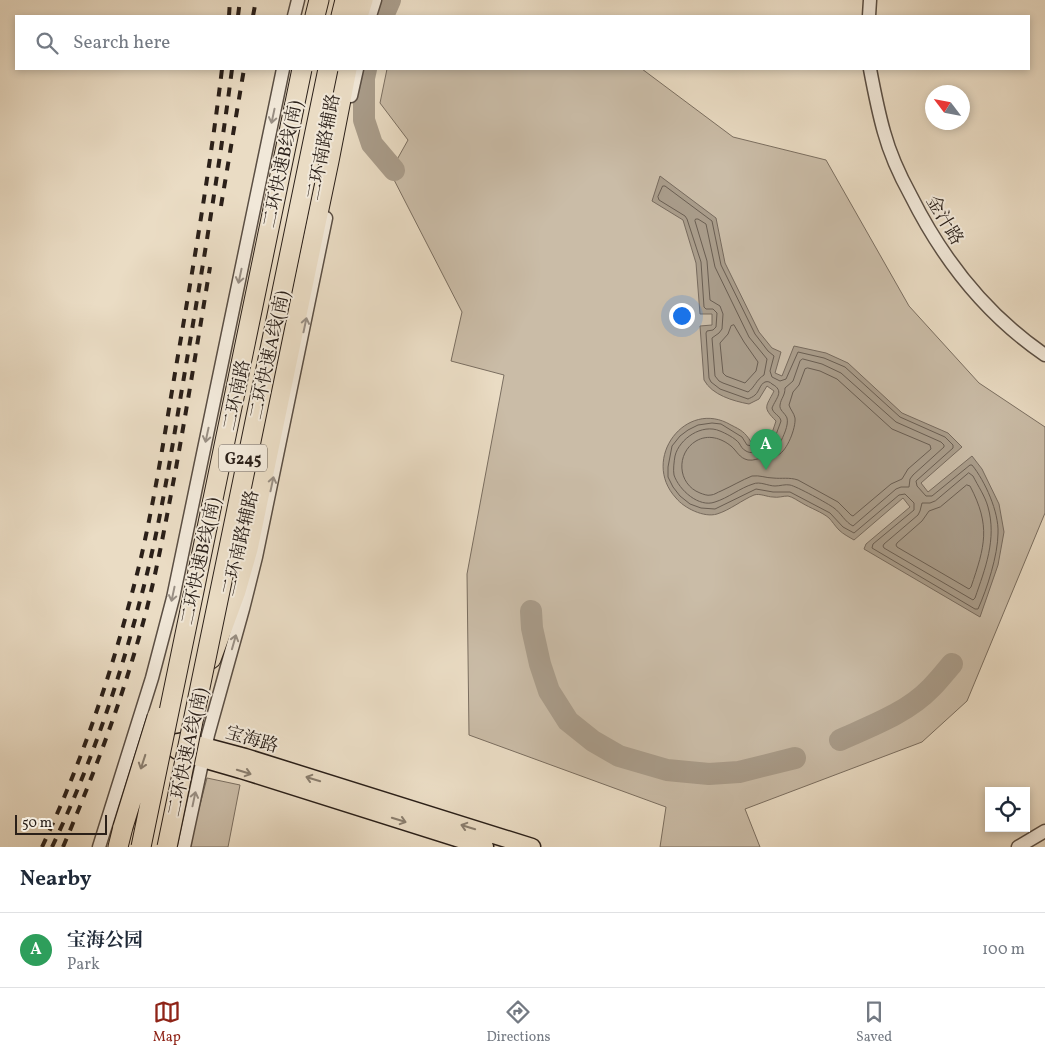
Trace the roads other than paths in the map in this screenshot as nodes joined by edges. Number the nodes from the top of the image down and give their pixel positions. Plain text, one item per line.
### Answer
1 (298, 0) edge
2 (309, 0) edge
3 (321, 0) edge
4 (363, 0) edge
5 (375, 0) edge
6 (870, 0) edge
7 (344, 10) edge
8 (294, 15) edge
9 (307, 15) edge
10 (316, 15) edge
11 (370, 15) edge
12 (869, 15) edge
13 (283, 70) edge
14 (303, 70) edge
15 (303, 70) edge
16 (324, 70) edge
17 (328, 70) edge
18 (335, 70) edge
19 (347, 70) edge
20 (357, 70) edge
21 (870, 70) edge
22 (295, 116) joint
23 (329, 161) junction
24 (1045, 355) edge
25 (196, 581) junction
26 (134, 736) junction
27 (166, 744) junction
28 (183, 747) junction
29 (204, 753) junction
30 (1045, 831) edge
31 (100, 847) edge
32 (118, 847) edge
33 (143, 847) edge
34 (163, 847) edge
35 (167, 847) edge
36 (184, 847) edge
37 (485, 847) edge
38 (532, 847) edge
39 (1018, 847) edge

1 - 8 street
2 - 9 highway
3 - 10 highway
4 - 7 highway
5 - 11 street
6 - 12 street
13 -> 26 street
14 - 22 highway
15 - 25 highway, 二环快速B线(南), bridge
16 - 28 main road, 二环南路 / G245
17 - 35 highway, 二环快速A线(南), bridge
18 - 23 highway
19 - 23 highway
29 -> 20 street, 二环南路辅路
21 - 24 street, 金汁路
22 - 27 main road, 二环南路 / G245
23 - 28 highway
25 -> 32 highway, bridge
25 - 33 highway, 二环快速B线(南), bridge
26 - 27 street
26 - 31 street
27 - 28 main road, 宝海路
27 - 33 main road, 二环南路 / G245
28 - 29 main road, 宝海路
28 - 34 main road, 二环南路 / G245
36 -> 29 street, 二环南路辅路
29 -> 37 main road, 宝海路
38 -> 29 main road, 宝海路
30 - 39 street

